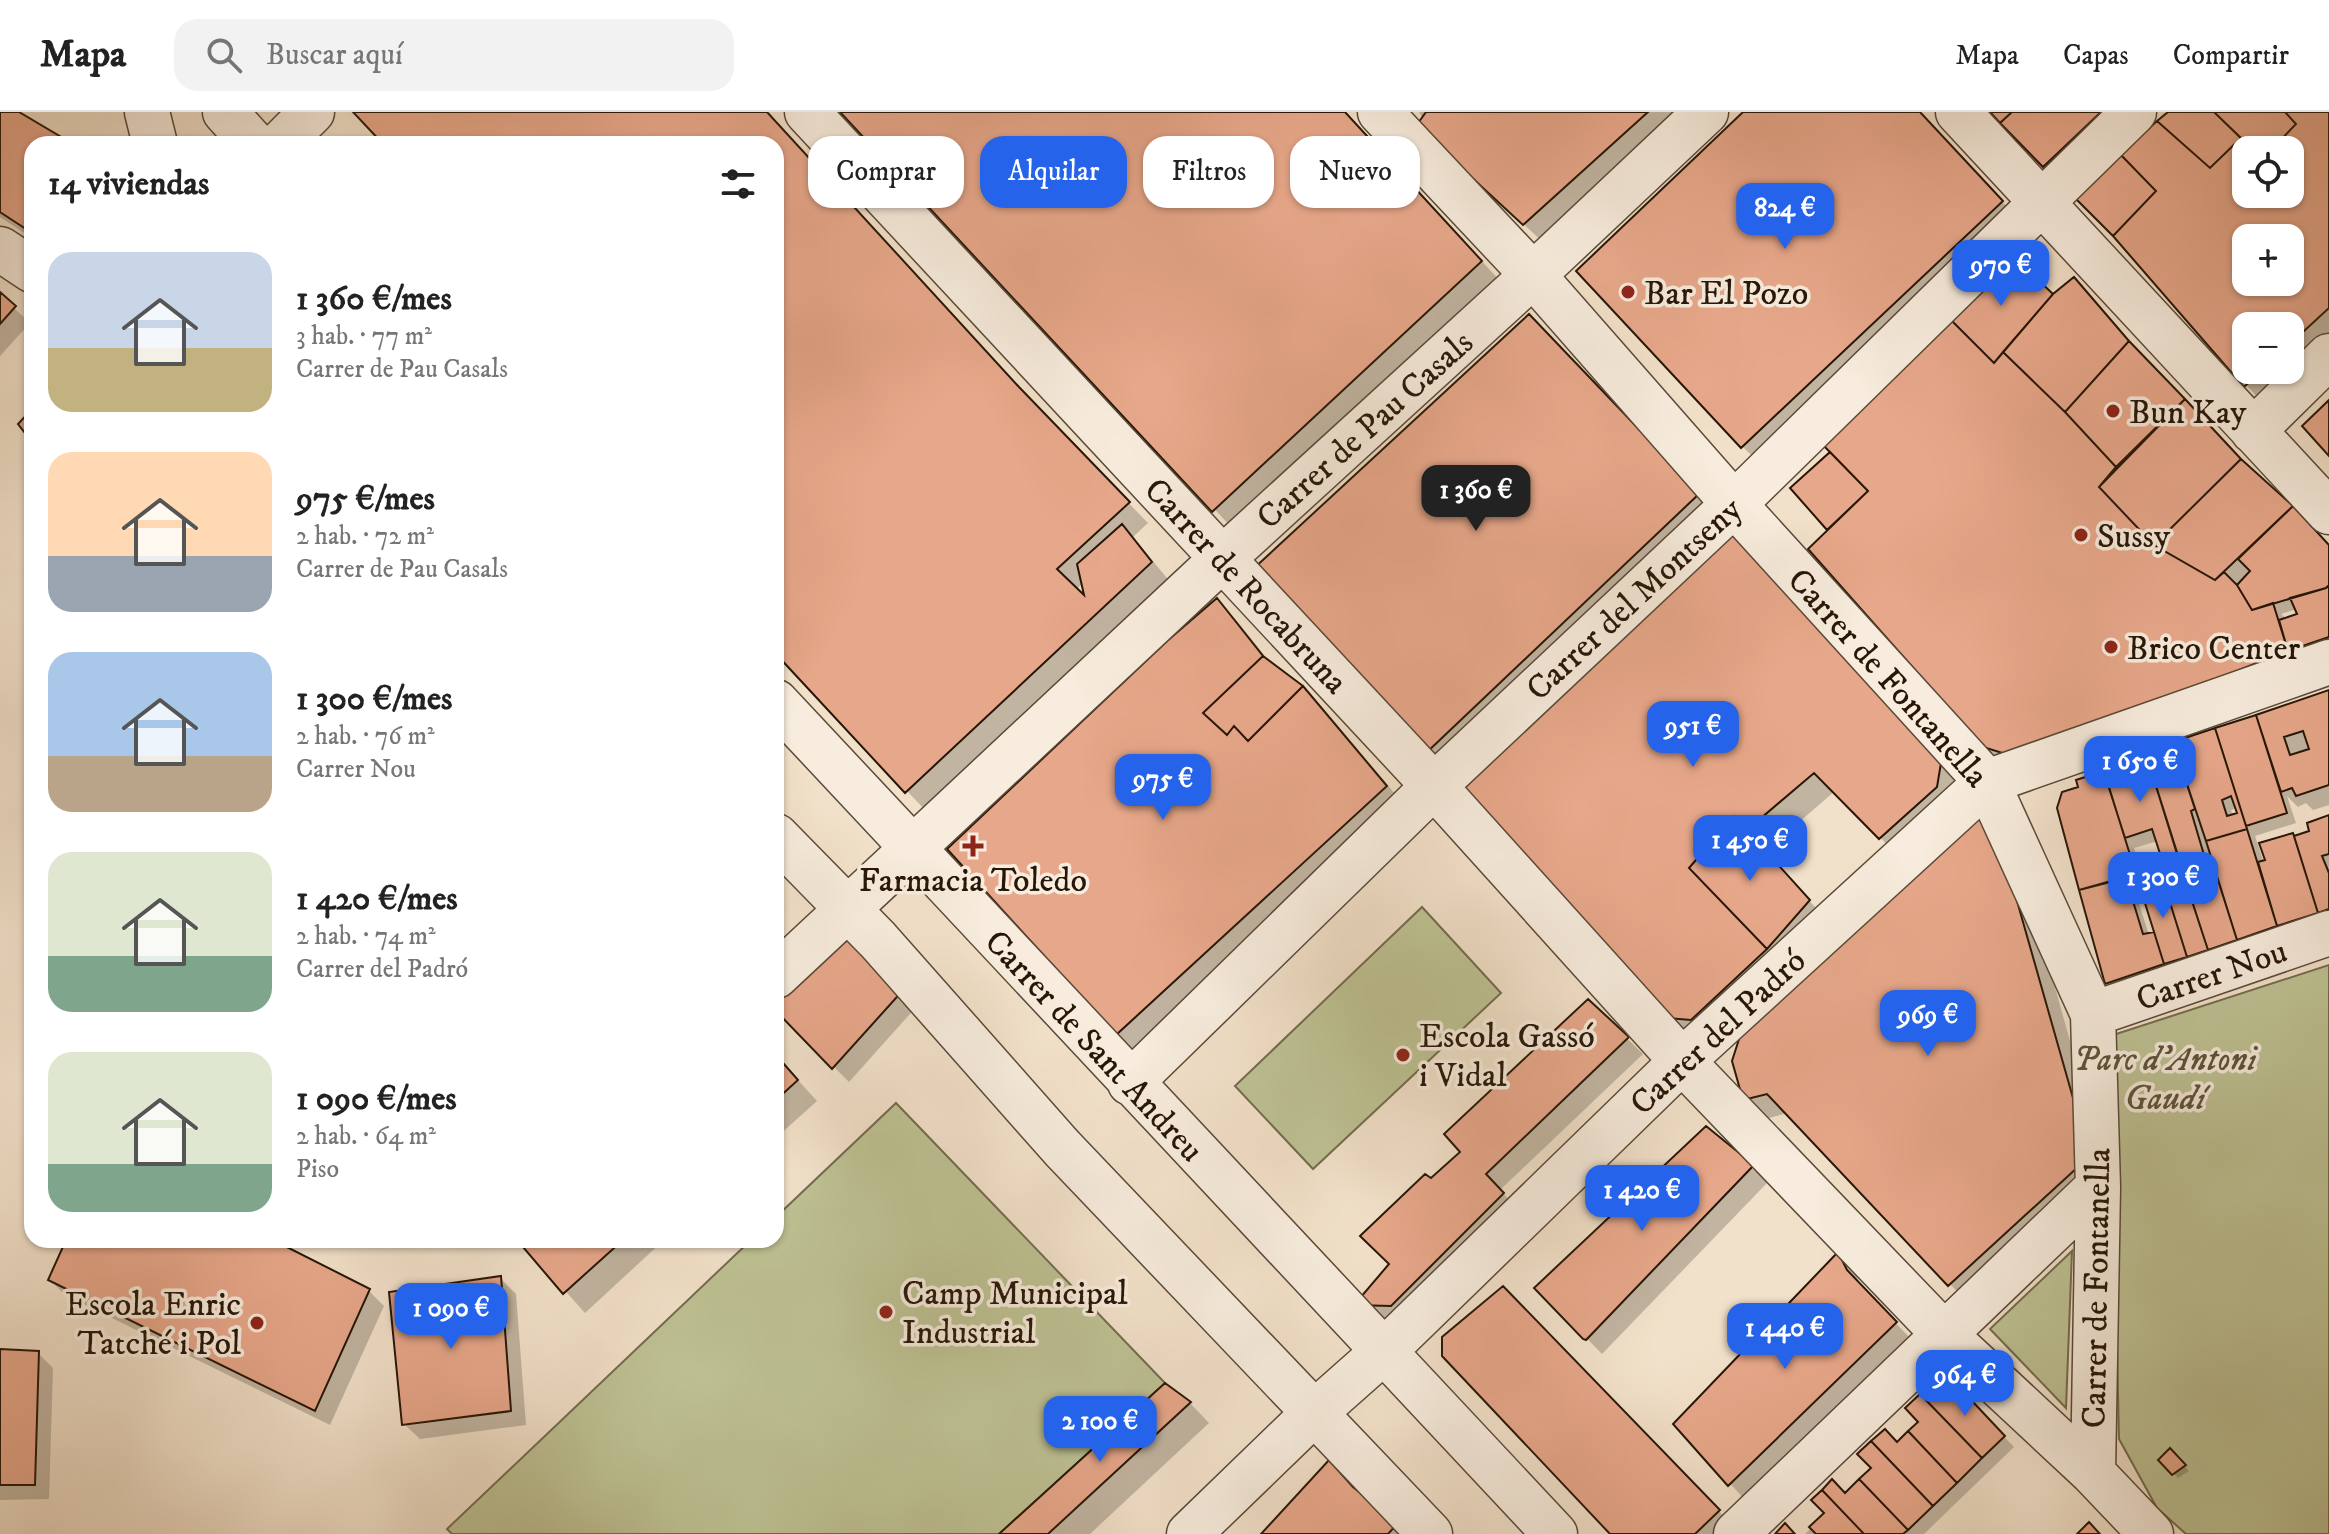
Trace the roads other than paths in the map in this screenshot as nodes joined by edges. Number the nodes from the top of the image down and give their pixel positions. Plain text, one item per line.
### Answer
1 (147, 112) edge
2 (225, 112) edge
3 (312, 112) edge
4 (807, 112) edge
5 (1380, 112) edge
6 (1706, 112) edge
7 (1958, 112) edge
8 (2134, 112) edge
9 (153, 136) edge
10 (247, 136) edge
11 (288, 136) edge
12 (2042, 200) junction
13 (0, 249) edge
14 (24, 265) edge
15 (1533, 275) junction
16 (2329, 356) edge
17 (2253, 431) junction
18 (1734, 504) junction
19 (2329, 512) edge
20 (1222, 559) junction
21 (2329, 662) edge
22 (784, 711) edge
23 (1987, 782) junction
24 (1434, 786) junction
25 (784, 844) edge
26 (913, 848) junction
27 (848, 910) junction
28 (2329, 933) edge
29 (784, 969) edge
30 (2093, 1014) junction
31 (1682, 1061) junction
32 (1130, 1083) junction
33 (2098, 1187) junction
34 (1945, 1335) junction
35 (1383, 1352) junction
36 (1313, 1414) junction
37 (2093, 1473) junction
38 (1189, 1534) edge
39 (1430, 1534) edge
40 (1555, 1534) edge
41 (1736, 1534) edge
42 (2151, 1534) edge

1 - 9 street
2 - 10 street
3 - 11 street
4 - 20 street, Carrer de Rocabruna
5 - 15 street, Carrer de Fontanella
6 - 15 street, Carrer de Pau Casals
7 - 12 street
8 - 12 street, Carrer del Montseny
12 - 17 street
12 - 18 street, Carrer del Montseny
13 - 14 street
15 - 18 street, Carrer de Fontanella
15 - 20 street, Carrer de Pau Casals
16 - 17 street
17 - 19 street
18 - 23 street, Carrer de Fontanella
18 - 24 street, Carrer del Montseny
20 - 24 street, Carrer de Rocabruna
20 - 26 street, Carrer de Pau Casals
21 - 23 street, Carrer del Padró
22 - 26 street, Carrer de Sant Andreu
23 - 30 street, Carrer de Fontanella
23 - 31 street, Carrer del Padró
24 - 31 street, Carrer de Rocabruna
24 - 32 street, Carrer del Montseny
25 - 27 street
26 - 27 street, Carrer de Pau Casals
26 - 32 street, Carrer de Sant Andreu
27 - 29 street, Carrer de Pau Casals
27 - 36 street
28 - 30 street, Carrer Nou
30 - 33 street, Carrer de Fontanella
31 - 34 street, Carrer de Rocabruna
31 - 35 street, Carrer del Padró
32 - 35 street, Carrer de Sant Andreu
33 - 34 street
33 - 37 street, Carrer de Fontanella
34 - 37 street, Carrer de Rocabruna
34 - 41 street
35 - 36 street, Carrer del Padró
35 - 40 street, Carrer de Sant Andreu
36 - 38 street, Carrer del Padró
36 - 39 street
37 - 42 street, Carrer de Rocabruna

